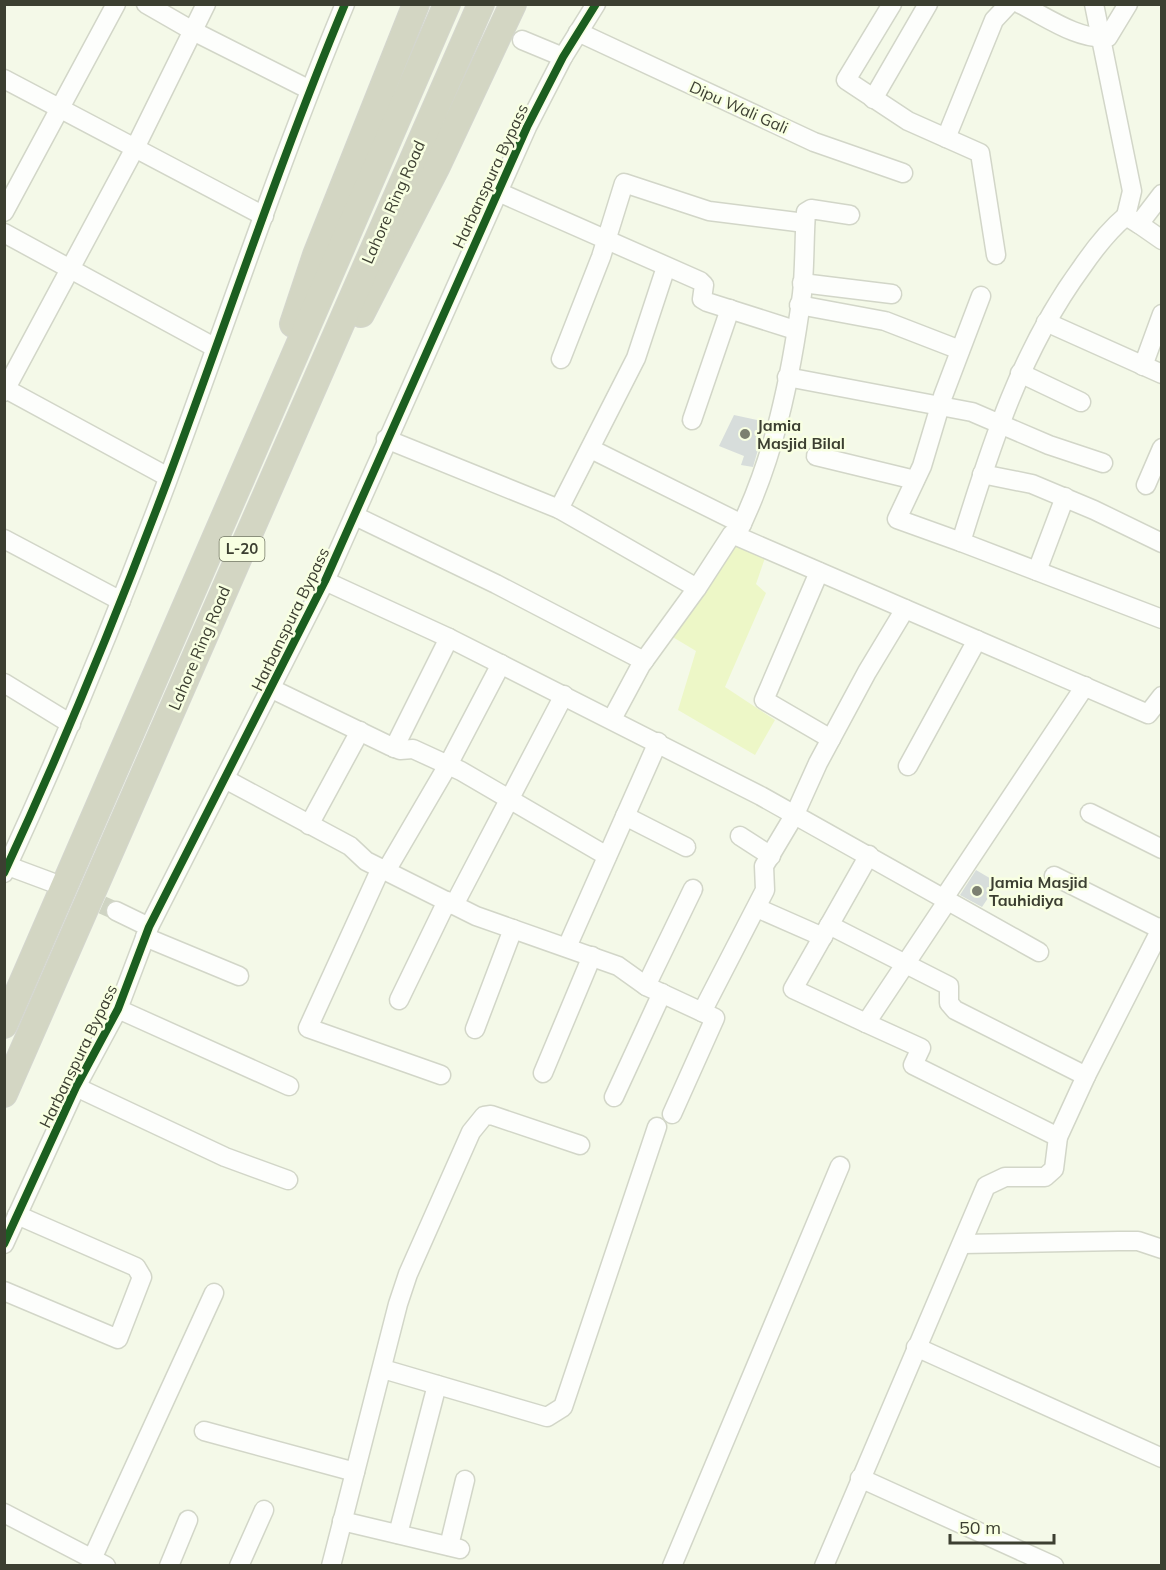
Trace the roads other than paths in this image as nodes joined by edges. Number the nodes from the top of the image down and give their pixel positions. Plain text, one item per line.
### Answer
1 (116, 4) edge
2 (146, 4) edge
3 (206, 4) edge
4 (345, 4) edge
5 (416, 4) edge
6 (447, 4) edge
7 (481, 4) edge
8 (513, 4) edge
9 (596, 4) edge
10 (892, 4) edge
11 (928, 4) edge
12 (1009, 4) edge
13 (1020, 4) edge
14 (1094, 4) edge
15 (1128, 4) edge
16 (193, 31) junction
17 (578, 32) junction
18 (1101, 38) junction
19 (522, 40) tunnel mouth
20 (563, 57) junction
21 (4, 79) edge
22 (310, 90) junction
23 (873, 99) junction
24 (60, 109) junction
25 (946, 138) junction
26 (135, 148) junction
27 (903, 173) dead end
28 (496, 191) junction
29 (1161, 194) edge
30 (4, 212) edge
31 (850, 214) dead end
32 (264, 216) junction
33 (1132, 220) junction
34 (805, 223) junction
35 (4, 233) edge
36 (1161, 240) edge
37 (604, 241) junction
38 (996, 255) dead end
39 (71, 267) junction
40 (666, 267) junction
41 (802, 283) junction
42 (892, 294) dead end
43 (981, 296) dead end
44 (800, 305) junction
45 (730, 309) junction
46 (1161, 314) edge
47 (1046, 322) junction
48 (795, 330) junction
49 (214, 347) junction
50 (960, 350) junction
51 (561, 359) dead end
52 (1143, 366) junction
53 (1020, 374) junction
54 (1161, 374) edge
55 (787, 377) junction
56 (5, 390) edge
57 (1081, 402) dead end
58 (941, 406) junction
59 (692, 420) dead end
60 (999, 424) junction
61 (386, 439) junction
62 (1161, 448) edge
63 (591, 449) junction
64 (816, 456) dead end
65 (1103, 464) dead end
66 (982, 474) junction
67 (168, 477) junction
68 (915, 480) junction
69 (239, 484) junction
70 (1146, 486) dead end
71 (264, 496) junction
72 (1065, 497) junction
73 (559, 509) junction
74 (355, 516) junction
75 (739, 530) junction
76 (4, 539) edge
77 (961, 542) junction
78 (1161, 543) edge
79 (1037, 571) junction
80 (819, 572) junction
81 (325, 580) junction
82 (697, 588) junction
83 (121, 601) junction
84 (905, 609) junction
85 (1161, 619) edge
86 (449, 638) junction
87 (977, 640) junction
88 (644, 661) junction
89 (501, 664) junction
90 (4, 683) edge
91 (1084, 686) junction
92 (272, 689) junction
93 (564, 695) junction
94 (1161, 696) edge
95 (612, 719) junction
96 (71, 724) junction
97 (360, 731) junction
98 (831, 739) junction
99 (658, 742) junction
100 (394, 748) junction
101 (448, 765) junction
102 (908, 766) dead end
103 (225, 778) junction
104 (509, 800) junction
105 (1090, 813) dead end
106 (795, 814) junction
107 (625, 816) junction
108 (309, 825) junction
109 (740, 836) dead end
110 (686, 847) dead end
111 (1161, 849) edge
112 (869, 855) junction
113 (607, 856) junction
114 (771, 856) junction
115 (8, 860) edge
116 (384, 869) junction
117 (1054, 876) dead end
118 (51, 882) tunnel mouth
119 (693, 889) dead end
120 (946, 899) junction
121 (451, 903) junction
122 (757, 908) junction
123 (116, 912) tunnel mouth
124 (513, 929) junction
125 (1161, 929) edge
126 (826, 931) junction
127 (147, 932) junction
128 (567, 947) junction
129 (1039, 952) dead end
130 (592, 956) junction
131 (905, 964) junction
132 (239, 976) dead end
133 (654, 989) junction
134 (399, 1000) dead end
135 (118, 1009) junction
136 (702, 1012) junction
137 (866, 1023) junction
138 (4, 1025) edge
139 (475, 1029) dead end
140 (543, 1073) dead end
141 (441, 1075) dead end
142 (1086, 1076) junction
143 (289, 1086) dead end
144 (76, 1087) junction
145 (4, 1094) edge
146 (614, 1097) dead end
147 (672, 1114) dead end
148 (657, 1127) dead end
149 (1058, 1137) junction
150 (580, 1145) dead end
151 (840, 1166) dead end
152 (288, 1180) dead end
153 (17, 1215) junction
154 (4, 1244) edge
155 (962, 1244) junction
156 (1161, 1249) edge
157 (4, 1291) edge
158 (214, 1293) dead end
159 (916, 1347) junction
160 (383, 1369) junction
161 (437, 1385) junction
162 (204, 1431) dead end
163 (1161, 1458) edge
164 (355, 1472) junction
165 (860, 1478) junction
166 (465, 1480) dead end
167 (264, 1510) dead end
168 (4, 1513) edge
169 (188, 1520) dead end
170 (342, 1521) junction
171 (398, 1534) junction
172 (99, 1562) edge
173 (168, 1566) edge
174 (238, 1566) edge
175 (331, 1566) edge
176 (672, 1566) edge
177 (825, 1566) edge
178 (1054, 1566) edge

1 - 24 street
2 - 16 street
3 - 16 street
4 - 22 street
5 - 69 highway
6 - 69 highway, Lahore Ring Road / L-20
7 - 71 highway, Lahore Ring Road / L-20
8 - 71 highway
9 - 17 street, Harbanspura Bypass
10 - 23 street
11 - 23 street
12 - 25 street
13 - 18 street
14 - 18 street
15 - 18 street
16 - 22 street
16 - 26 street
17 - 20 street, Harbanspura Bypass
17 - 27 street, Dipu Wali Gali
18 - 33 street
19 - 20 street
20 - 28 street, Harbanspura Bypass
21 - 24 street
22 - 32 street
23 - 25 street
24 - 26 street
24 - 30 street
25 - 38 street
26 - 32 street
26 - 39 street
28 - 37 street
28 - 61 street, Harbanspura Bypass
29 - 33 street
31 - 34 street
32 - 49 street
33 - 36 street
33 - 47 street
34 - 37 street
34 - 41 street
35 - 39 street
37 - 40 street
37 - 51 street
39 - 49 street
39 - 56 street
40 - 45 street
40 - 63 street
41 - 42 street
41 - 44 street
43 - 50 street
44 - 48 street
44 - 50 street
45 - 48 street
45 - 59 street
46 - 52 street
47 - 52 street
47 - 53 street
48 - 55 street
49 - 67 street
50 - 58 street
52 - 54 street
53 - 57 street
53 - 60 street
55 - 58 street
55 - 75 street
56 - 67 street
58 - 60 street
58 - 68 street
60 - 65 street
60 - 66 street
61 - 73 street
61 - 74 street, Harbanspura Bypass
62 - 70 street
63 - 73 street
63 - 75 street
64 - 68 street
66 - 72 street
66 - 77 street
67 - 83 street
68 - 77 street
69 - 138 highway, Lahore Ring Road / L-20
71 - 145 highway, Lahore Ring Road / L-20
72 - 78 street
72 - 79 street
73 - 82 street
74 - 81 street, Harbanspura Bypass
74 - 88 street
75 - 80 street
75 - 82 street
76 - 83 street
77 - 79 street
79 - 85 street
80 - 84 street
80 - 98 street
81 - 86 street
81 - 92 street, Harbanspura Bypass
82 - 88 street
83 - 96 street
84 - 87 street
84 - 98 street
86 - 89 street
86 - 100 street
87 - 91 street
87 - 102 street
88 - 95 street
89 - 93 street
89 - 101 street
90 - 96 street
91 - 94 street
91 - 120 street
92 - 97 street
92 - 103 street, Harbanspura Bypass
93 - 95 street
93 - 104 street
95 - 99 street
96 - 115 street
97 - 100 street
97 - 108 street
98 - 106 street
99 - 106 street
99 - 107 street
100 - 101 street
101 - 104 street
101 - 116 street
103 - 108 street
103 - 127 street, Harbanspura Bypass
104 - 113 street
104 - 121 street
105 - 111 street
106 - 112 street
106 - 114 street
107 - 110 street
107 - 113 street
108 - 116 street
109 - 114 street
112 - 120 street
112 - 126 street
113 - 128 street
114 - 122 street
115 - 118 street
116 - 121 street
116 - 141 street
117 - 125 street
119 - 133 street
120 - 129 street
120 - 131 street
121 - 124 street
121 - 134 street
122 - 126 street
122 - 136 street
123 - 127 street
124 - 128 street
124 - 139 street
125 - 142 street
126 - 131 street
126 - 137 street
127 - 132 street
127 - 135 street, Harbanspura Bypass
128 - 130 street
130 - 133 street
130 - 140 street
131 - 137 street
131 - 142 street
133 - 136 street
133 - 146 street
135 - 143 street
135 - 144 street, Harbanspura Bypass
136 - 147 street
137 - 149 street
142 - 149 street
144 - 152 street
144 - 153 street, Harbanspura Bypass
148 - 161 street
149 - 155 street
150 - 160 street
151 - 176 street
153 - 154 street, Harbanspura Bypass
153 - 157 street
155 - 156 street
155 - 159 street
158 - 172 street
159 - 163 street
159 - 165 street
160 - 161 street
160 - 164 street
161 - 171 street
162 - 164 street
164 - 170 street
165 - 177 street
165 - 178 street
166 - 171 street
167 - 174 street
168 - 172 street
169 - 173 street
170 - 171 street
170 - 175 street

